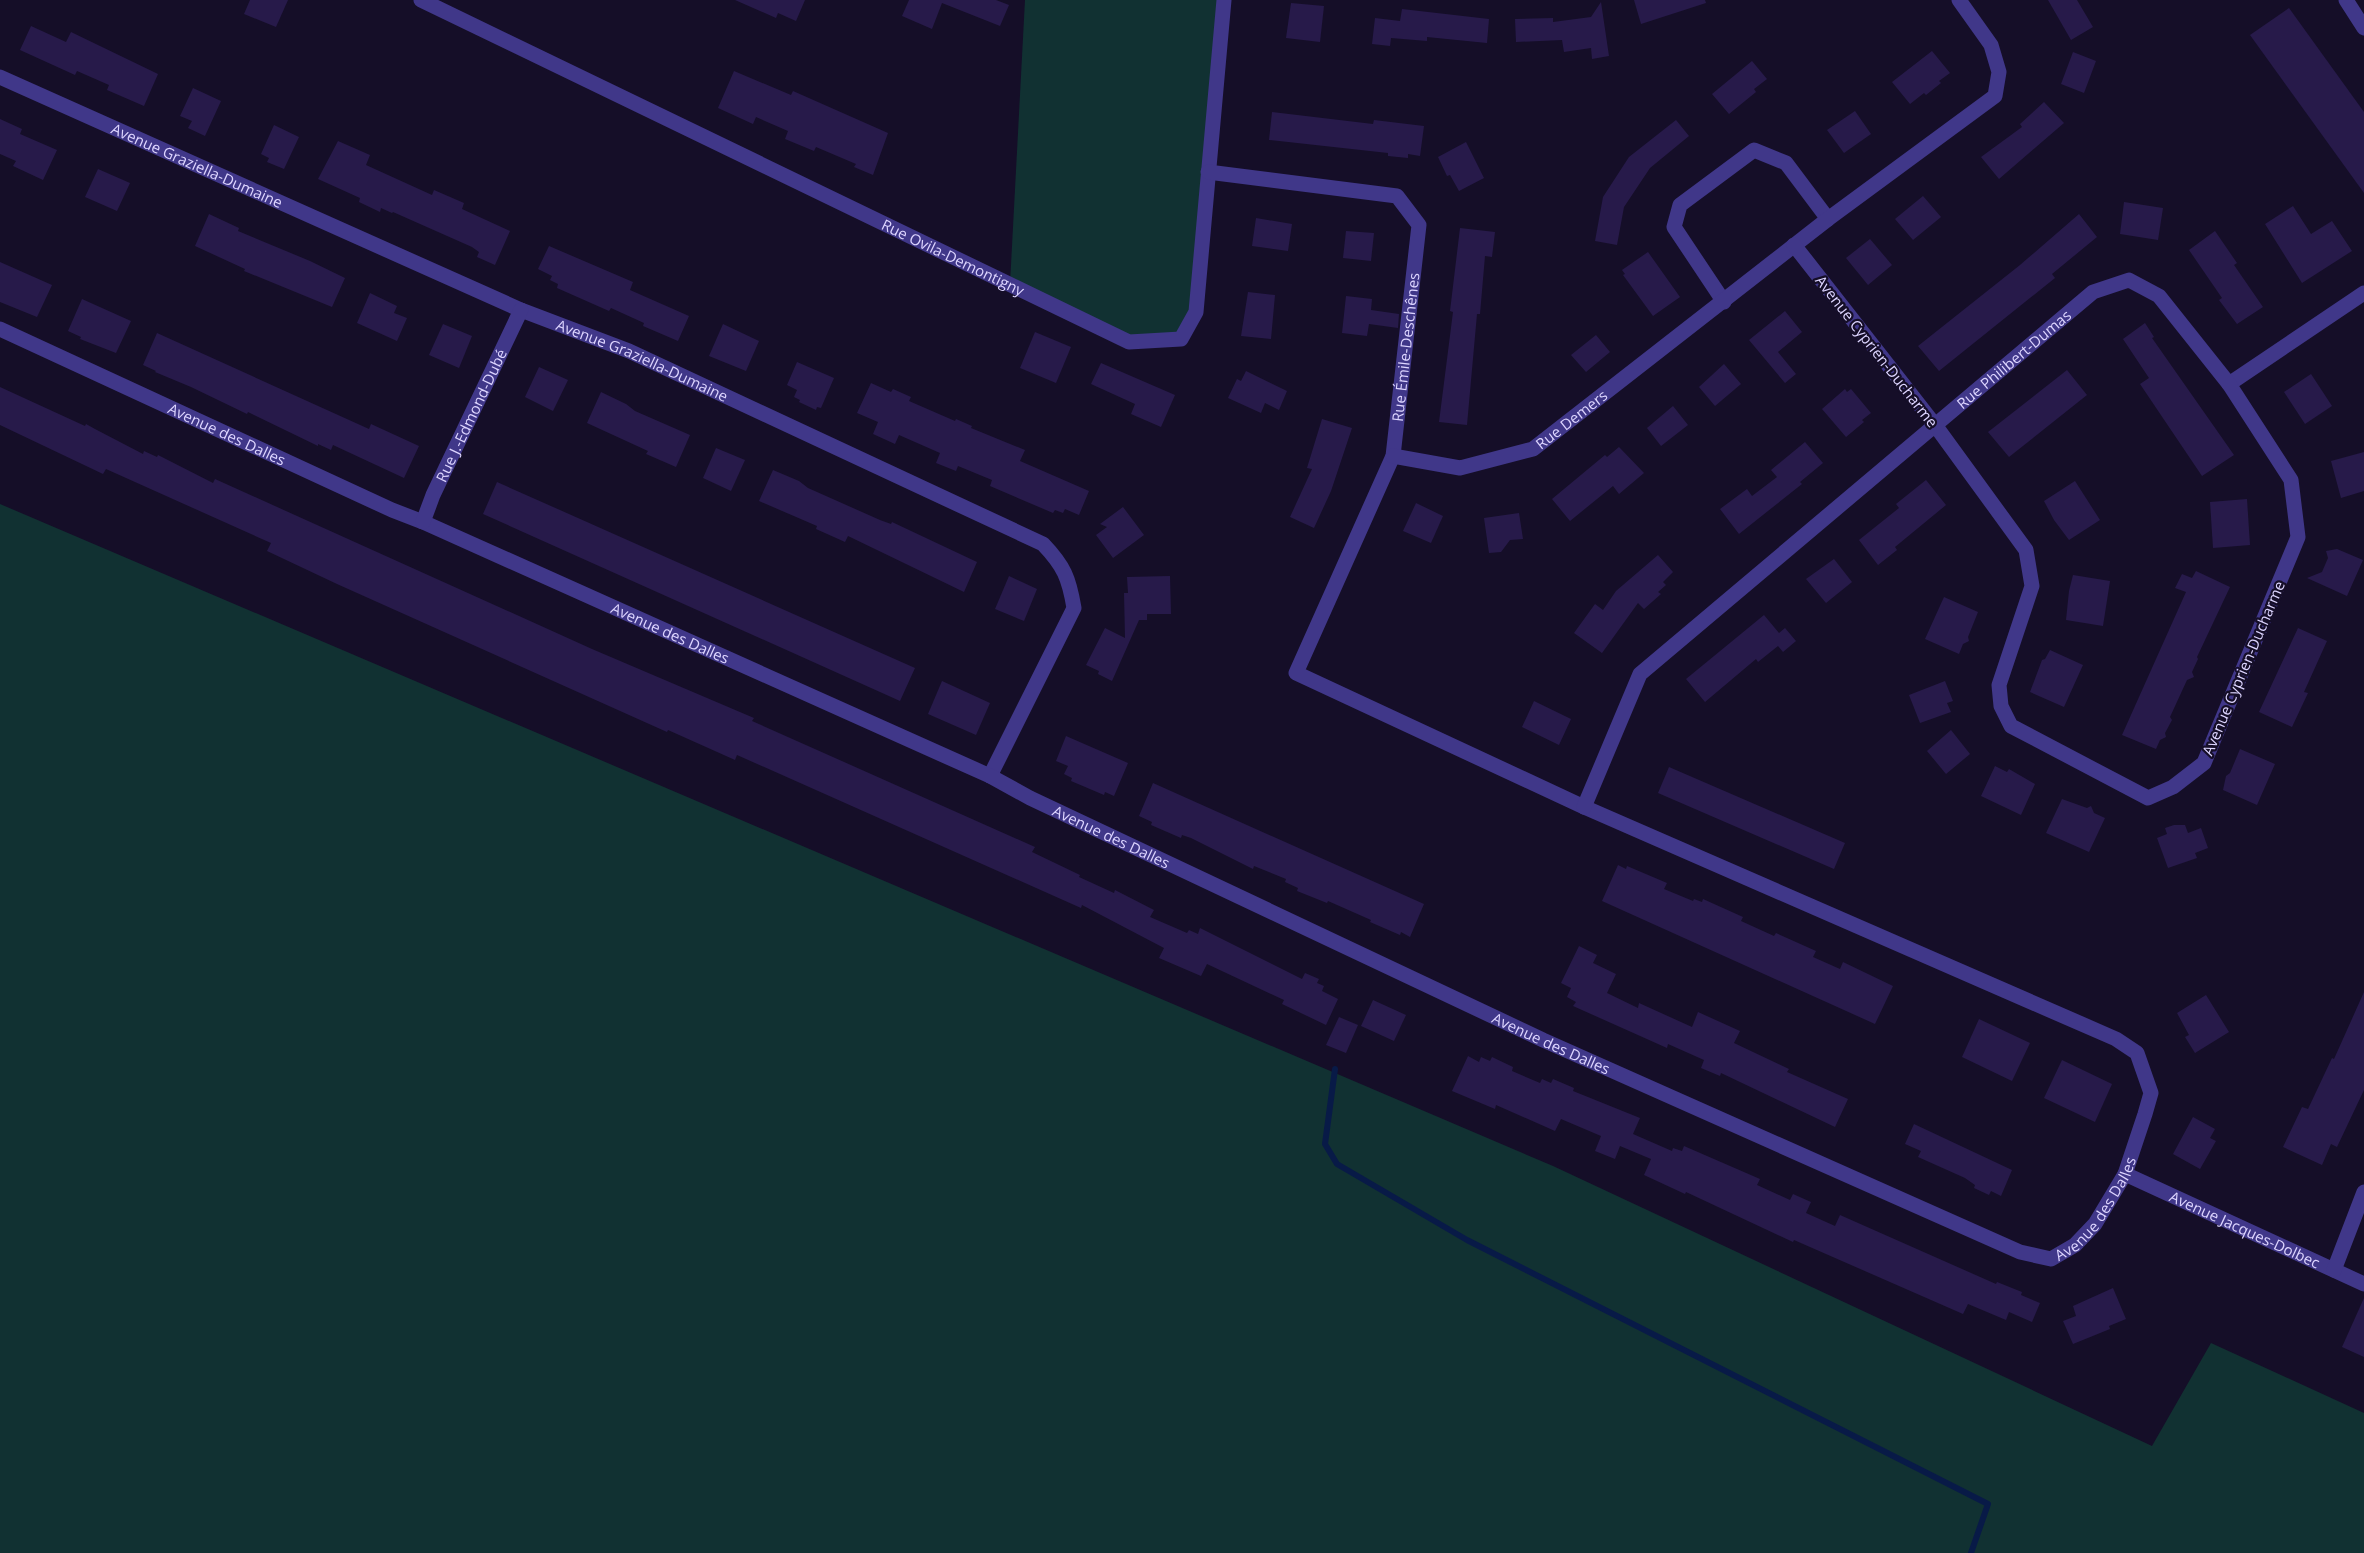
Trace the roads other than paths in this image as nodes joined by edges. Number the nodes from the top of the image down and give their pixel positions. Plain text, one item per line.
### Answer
1 (421, 0) edge
2 (1224, 0) edge
3 (1959, 0) edge
4 (2346, 0) edge
5 (2364, 27) edge
6 (0, 77) edge
7 (1208, 172) junction
8 (1828, 219) junction
9 (1794, 245) junction
10 (2364, 293) edge
11 (1724, 302) junction
12 (521, 310) junction
13 (0, 328) edge
14 (2229, 384) junction
15 (1935, 425) junction
16 (1393, 456) junction
17 (423, 522) junction
18 (1296, 673) joint
19 (990, 776) junction
20 (1584, 807) junction
21 (2125, 1174) junction
22 (2364, 1192) edge
23 (2334, 1270) junction
24 (2364, 1284) edge

1 - 7 street, Rue Ovila-Demontigny
2 - 7 street, Rue Ovila-Demontigny
3 - 8 street, Rue Demers
4 - 5 street
6 - 12 street, Avenue Graziella-Dumaine
7 - 16 street, Rue Émile-Deschênes
8 - 9 street, Rue Demers
8 - 11 street
9 - 11 street, Rue Demers
9 - 15 street, Avenue Cyprien-Ducharme
10 - 14 street
11 - 16 street, Rue Demers
12 - 17 street, Rue J.-Edmond-Dubé
12 - 19 street, Avenue Graziella-Dumaine
13 - 17 street, Avenue des Dalles
14 - 15 street, Rue Philibert-Dumas
14 - 15 street, Avenue Cyprien-Ducharme
15 - 20 street, Rue Philibert-Dumas
16 - 18 street, Rue Émile-Deschênes
17 - 19 street, Avenue des Dalles
18 - 20 street, Avenue des Dalles
19 - 21 street, Avenue des Dalles
20 - 21 street, Avenue des Dalles
21 - 23 street, Avenue Jacques-Dolbec
22 - 23 street
23 - 24 street, Avenue Jacques-Dolbec

